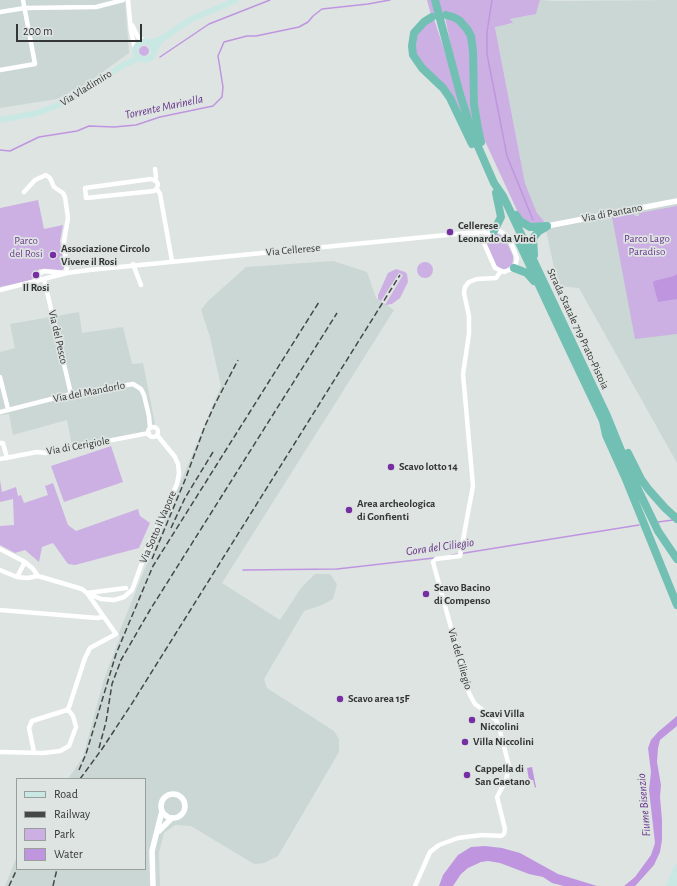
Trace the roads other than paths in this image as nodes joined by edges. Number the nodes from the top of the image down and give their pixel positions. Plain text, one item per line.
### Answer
1 (23, 0) edge
2 (123, 0) edge
3 (128, 0) edge
4 (236, 0) edge
5 (435, 0) edge
6 (25, 8) junction
7 (0, 12) edge
8 (432, 17) dead end
9 (443, 18) junction
10 (131, 24) junction
11 (162, 38) junction
12 (147, 42) junction
13 (135, 50) junction
14 (154, 52) junction
15 (139, 58) junction
16 (124, 64) junction
17 (0, 70) edge
18 (0, 120) edge
19 (155, 169) dead end
20 (489, 171) junction
21 (148, 180) junction
22 (155, 180) junction
23 (114, 185) junction
24 (157, 189) junction
25 (150, 191) junction
26 (24, 192) dead end
27 (500, 194) junction
28 (115, 195) junction
29 (677, 201) edge
30 (547, 226) junction
31 (492, 232) junction
32 (466, 233) junction
33 (484, 243) junction
34 (172, 261) junction
35 (133, 264) junction
36 (535, 264) junction
37 (514, 268) junction
38 (501, 272) junction
39 (67, 273) junction
40 (44, 279) junction
41 (38, 280) junction
42 (141, 285) dead end
43 (540, 288) junction
44 (0, 290) edge
45 (0, 377) edge
46 (71, 394) junction
47 (8, 409) junction
48 (0, 412) edge
49 (605, 418) junction
50 (151, 430) junction
51 (157, 435) junction
52 (0, 443) edge
53 (7, 458) junction
54 (0, 459) edge
55 (677, 520) edge
56 (0, 549) edge
57 (677, 559) edge
58 (25, 562) junction
59 (0, 570) edge
60 (38, 576) junction
61 (17, 577) junction
62 (126, 588) dead end
63 (87, 593) junction
64 (101, 599) junction
65 (677, 605) edge
66 (95, 606) junction
67 (0, 610) edge
68 (102, 617) junction
69 (67, 710) junction
70 (0, 752) edge
71 (34, 752) junction
72 (162, 811) junction
73 (172, 818) junction
74 (158, 832) junction
75 (677, 867) edge
76 (677, 879) edge
77 (154, 886) edge
78 (415, 886) edge
79 (669, 886) edge
80 (674, 886) edge

1 - 6 street
2 - 6 street
3 - 10 street
4 - 11 main road
5 - 9 highway, Strada Statale 719 Prato-Pistoia
6 - 7 street
6 - 17 street
8 - 20 highway
9 - 20 highway, Strada Statale 719 Prato-Pistoia
9 - 20 highway
10 - 12 street
10 - 13 street
11 - 12 main road
11 - 14 main road
12 - 13 main road
12 - 14 main road
13 - 15 main road
13 - 16 main road, Via Vladimiro
14 - 15 main road
15 - 16 main road, Via Vladimiro
16 - 18 main road, Via Vladimiro
19 - 22 street
20 - 27 highway, Strada Statale 719 Prato-Pistoia
21 - 22 street
21 - 23 street
21 - 25 street
22 - 24 street
23 - 28 street
23 - 28 street
24 - 25 street
24 - 34 street
25 - 28 street
26 - 39 street
27 - 30 highway
27 - 31 highway
27 - 36 highway, Strada Statale 719 Prato-Pistoia
27 - 43 highway, Strada Statale 719 Prato-Pistoia
29 - 30 street, Via di Pantano
30 - 36 highway
31 - 32 street
31 - 33 street
31 - 37 street
32 - 33 street
32 - 34 street, Via Cellerese
33 - 38 street
34 - 35 street, Via Cellerese
35 - 39 street, Via Cellerese
35 - 42 street
36 - 49 highway, Strada Statale 719 Prato-Pistoia
37 - 38 street
37 - 43 highway
38 - 78 street, Via del Ciliegio
39 - 40 street, Via Cellerese
39 - 41 street, Via Cellerese
40 - 41 street, Via Cellerese
40 - 46 street, Via del Pesco
41 - 44 street, Via Cellerese
43 - 49 highway, Strada Statale 719 Prato-Pistoia
45 - 47 street
46 - 47 street, Via del Mandorlo
46 - 50 street, Via del Mandorlo
47 - 48 street, Via del Mandorlo
49 - 55 highway
49 - 57 highway, Strada Statale 719 Prato-Pistoia
49 - 65 highway
50 - 51 street, Via del Mandorlo
50 - 51 street
50 - 53 street, Via di Cerigiole
51 - 64 street, Via Sotto il Vapore
52 - 53 street
53 - 54 street, Via di Cerigiole
56 - 58 street
58 - 60 street
58 - 61 street
59 - 61 street
60 - 61 street, Via Sotto il Vapore
60 - 63 street, Via Sotto il Vapore
62 - 63 street
63 - 64 street, Via Sotto il Vapore
63 - 66 street
64 - 66 street
66 - 68 street
67 - 68 street
68 - 69 street
69 - 71 street
69 - 71 street
70 - 71 street
72 - 73 street
72 - 73 street
72 - 74 street
73 - 74 street
74 - 77 street
75 - 79 main road
76 - 80 main road

